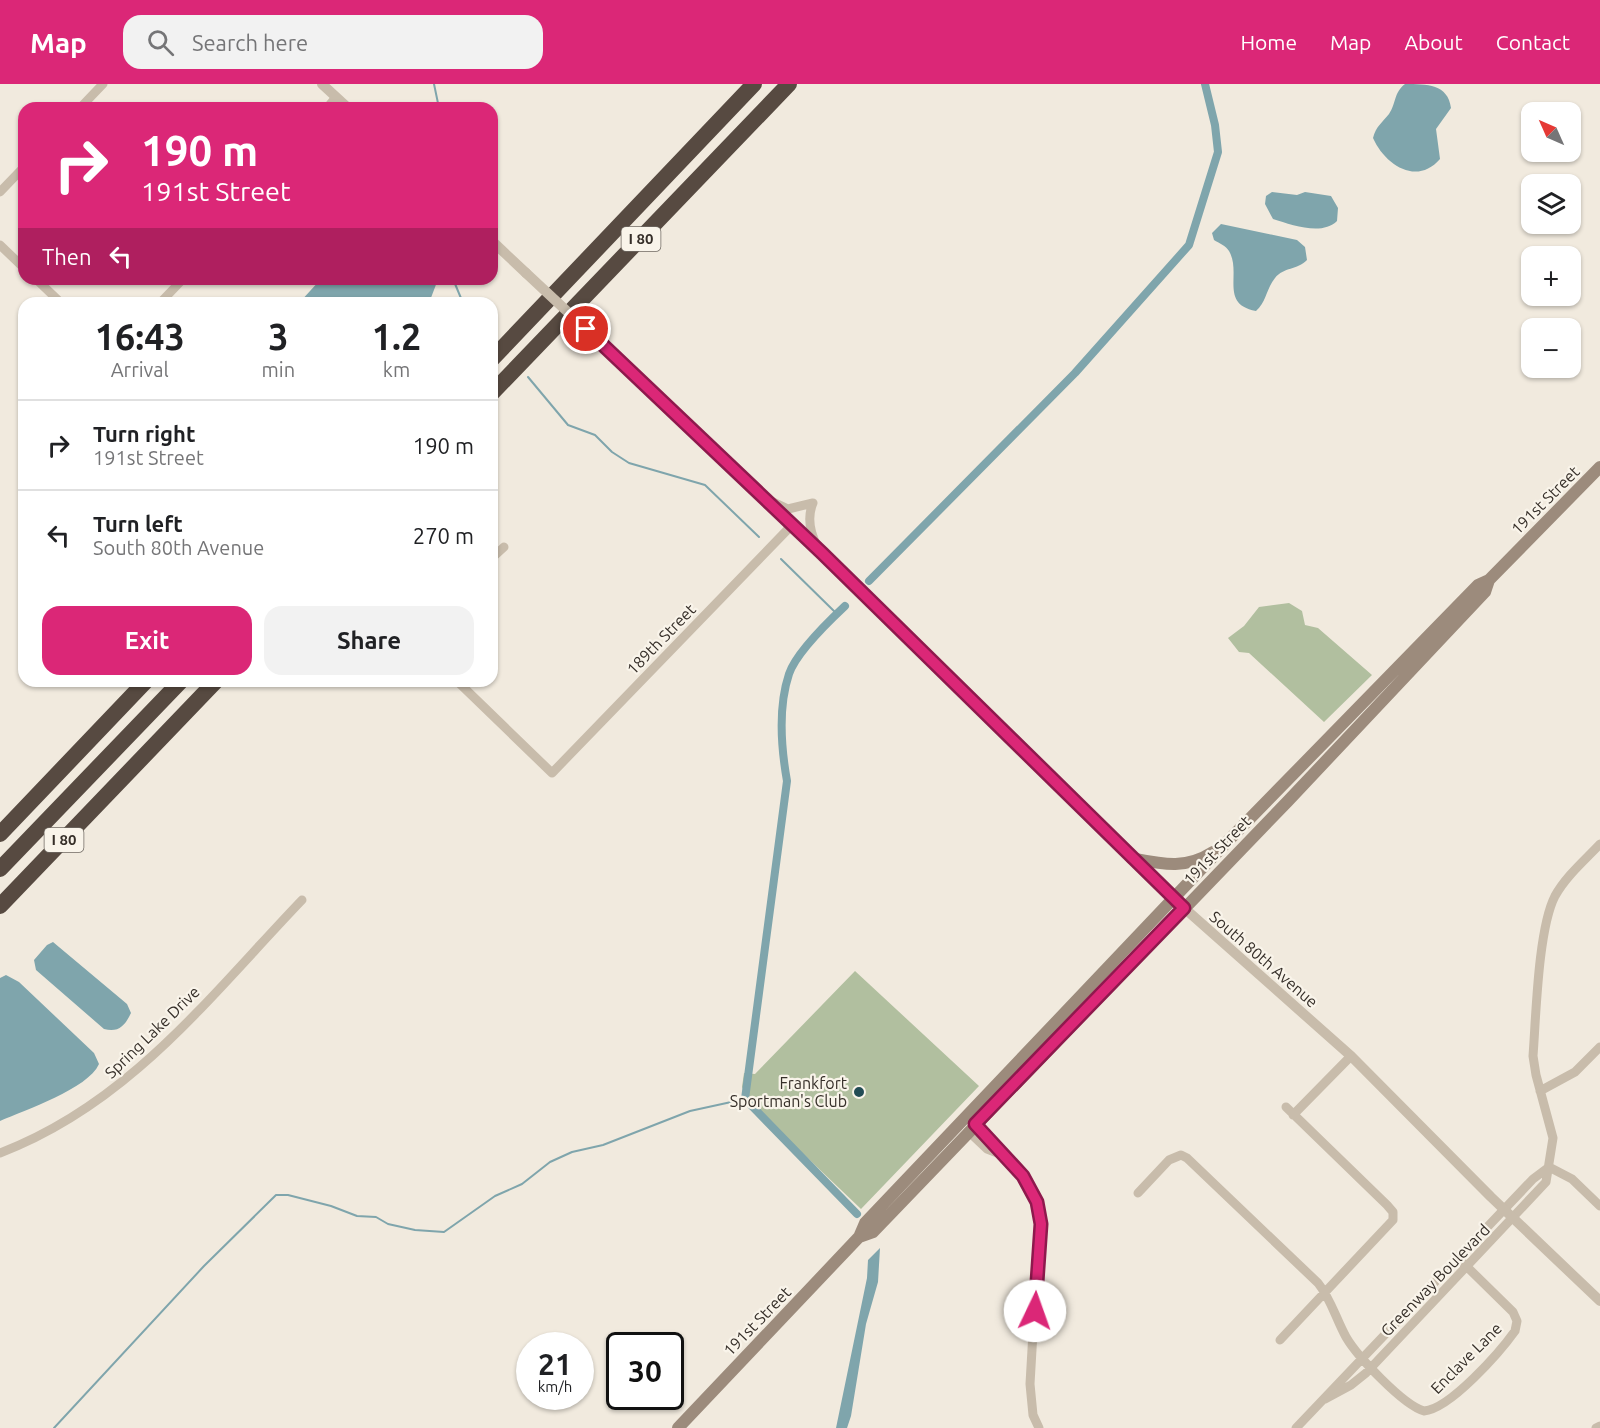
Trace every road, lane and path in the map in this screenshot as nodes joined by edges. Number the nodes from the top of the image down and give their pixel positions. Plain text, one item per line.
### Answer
1 (103, 84) edge
2 (322, 84) edge
3 (754, 84) edge
4 (789, 84) edge
5 (336, 97) junction
6 (86, 102) edge
7 (332, 102) edge
8 (341, 102) edge
9 (18, 173) edge
10 (0, 192) edge
11 (0, 245) edge
12 (498, 247) edge
13 (18, 262) edge
14 (42, 285) edge
15 (177, 285) edge
16 (55, 297) edge
17 (166, 297) edge
18 (525, 325) junction
19 (498, 346) edge
20 (498, 353) edge
21 (498, 387) edge
22 (1600, 467) edge
23 (761, 496) junction
24 (792, 525) junction
25 (504, 547) dead end
26 (498, 552) edge
27 (822, 553) junction
28 (1489, 580) junction
29 (140, 687) edge
30 (175, 687) edge
31 (210, 687) edge
32 (463, 687) edge
33 (0, 834) edge
34 (1226, 843) junction
35 (1600, 844) edge
36 (1131, 858) junction
37 (0, 869) edge
38 (1174, 899) junction
39 (302, 900) dead end
40 (0, 906) edge
41 (1184, 908) junction
42 (1600, 1047) edge
43 (1351, 1056) junction
44 (1540, 1091) junction
45 (1286, 1107) dead end
46 (1293, 1115) junction
47 (972, 1128) junction
48 (0, 1153) edge
49 (1549, 1167) junction
50 (1138, 1193) dead end
51 (1600, 1206) edge
52 (1505, 1210) junction
53 (1514, 1218) junction
54 (859, 1237) junction
55 (1458, 1258) junction
56 (1467, 1267) junction
57 (1326, 1292) junction
58 (1600, 1301) edge
59 (1280, 1340) dead end
60 (1363, 1358) junction
61 (1372, 1367) junction
62 (1325, 1399) junction
63 (1304, 1420) junction
64 (1311, 1427) edge
65 (678, 1428) edge
66 (1039, 1428) edge
67 (1296, 1428) edge

1 - 6 street
2 - 5 street
3 - 18 highway, I 80
4 - 21 highway, I 80
5 - 7 street
5 - 8 street
9 - 10 street
11 - 13 street
12 - 23 street, South 80th Avenue, bridge
14 - 16 street
15 - 17 street
18 - 19 highway
18 - 20 highway, I 80
22 - 28 main road, 191st Street
23 - 24 street, South 80th Avenue
23 - 27 street
24 - 27 street, South 80th Avenue
24 - 32 street, 189th Street
25 - 26 street
27 - 36 street, South 80th Avenue
28 - 34 main road, 191st Street
28 - 41 main road, 191st Street
29 - 33 highway
30 - 37 highway, I 80
31 - 40 highway, I 80
34 - 36 main road
34 - 38 main road, 191st Street
35 - 44 street, Greenway Boulevard
36 - 38 street, South 80th Avenue
38 - 41 street, South 80th Avenue
38 - 54 main road, 191st Street
39 - 48 street, Spring Lake Drive
41 - 43 street, South 80th Avenue
41 - 47 main road, 191st Street
42 - 44 street
43 - 46 street
43 - 52 street, South 80th Avenue
44 - 49 street, Greenway Boulevard
45 - 46 street
46 - 57 street
47 - 54 main road, 191st Street
47 - 66 street
49 - 51 street
49 - 52 street, Greenway Boulevard
49 - 53 street, Greenway Boulevard
50 - 57 street
52 - 53 street, South 80th Avenue
52 - 55 street, Greenway Boulevard
53 - 56 street, Greenway Boulevard
53 - 58 street, South 80th Avenue
54 - 65 main road, 191st Street
55 - 56 street, Enclave Lane
55 - 60 street, Greenway Boulevard
56 - 61 street, Greenway Boulevard
56 - 61 street, Enclave Lane
57 - 59 street
57 - 60 street, Enclave Lane
60 - 61 street, Enclave Lane
60 - 62 street, Greenway Boulevard
61 - 62 street, Greenway Boulevard
62 - 63 street, Greenway Boulevard
63 - 64 street
63 - 67 street, Greenway Boulevard

